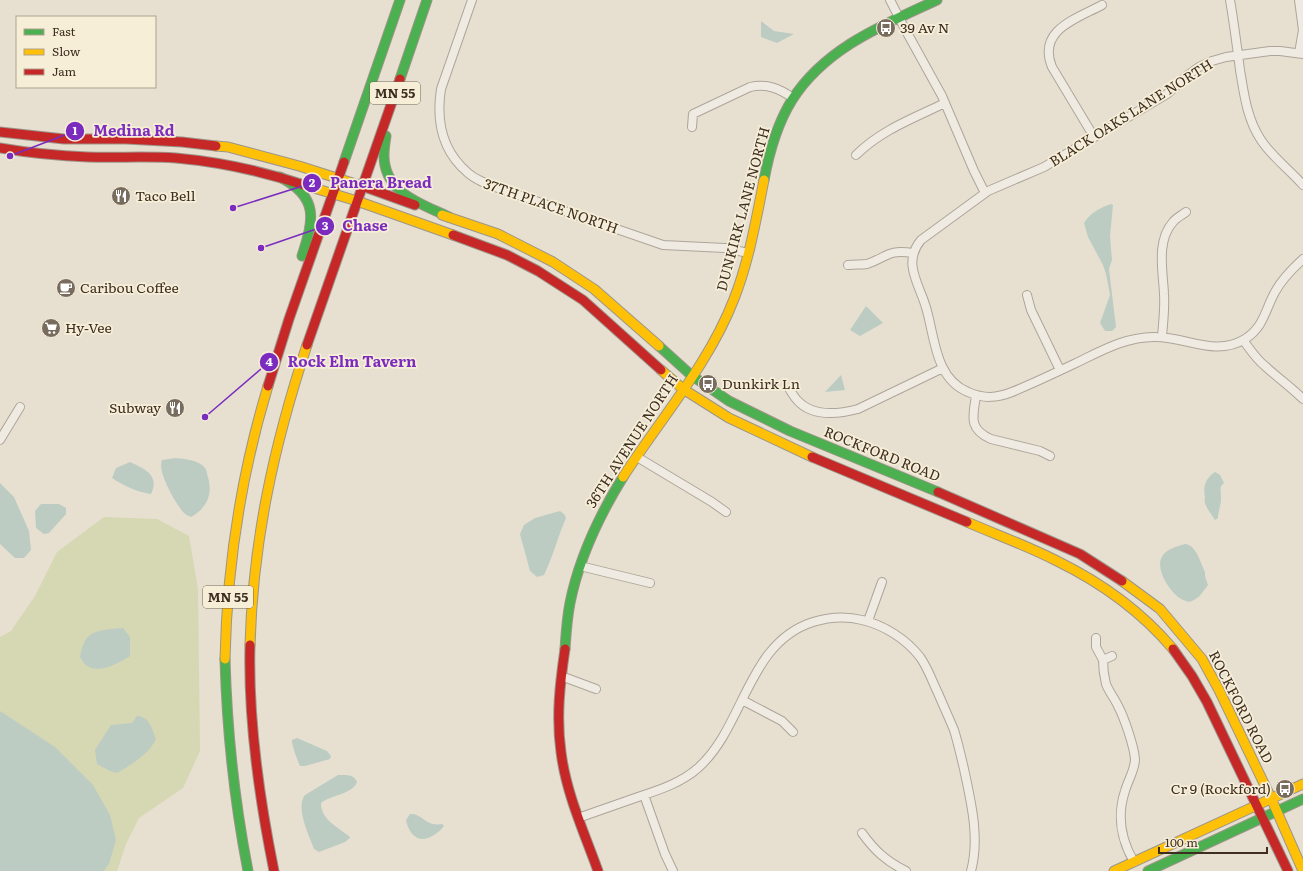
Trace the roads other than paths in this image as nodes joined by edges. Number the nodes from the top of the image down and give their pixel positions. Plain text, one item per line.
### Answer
1 (400, 0) edge
2 (427, 0) edge
3 (472, 0) edge
4 (890, 0) edge
5 (937, 0) edge
6 (1230, 0) edge
7 (1299, 0) edge
8 (1102, 5) dead end
9 (899, 18) junction
10 (1301, 54) edge
11 (1238, 56) junction
12 (400, 79) junction
13 (793, 98) junction
14 (945, 103) junction
15 (692, 126) dead end
16 (0, 132) edge
17 (1094, 137) junction
18 (0, 148) edge
19 (856, 155) dead end
20 (280, 177) junction
21 (338, 178) junction
22 (1303, 185) edge
23 (363, 186) junction
24 (985, 193) junction
25 (334, 194) junction
26 (358, 201) junction
27 (1186, 212) dead end
28 (449, 217) junction
29 (748, 252) junction
30 (913, 253) junction
31 (1303, 260) edge
32 (848, 265) dead end
33 (1027, 295) dead end
34 (286, 327) junction
35 (1162, 337) junction
36 (1243, 340) junction
37 (943, 368) junction
38 (1060, 370) junction
39 (691, 375) junction
40 (683, 389) junction
41 (790, 390) dead end
42 (976, 396) junction
43 (1303, 399) edge
44 (20, 407) dead end
45 (0, 440) edge
46 (1050, 456) dead end
47 (637, 457) junction
48 (726, 512) dead end
49 (580, 566) junction
50 (882, 582) dead end
51 (650, 583) dead end
52 (868, 621) junction
53 (1096, 638) dead end
54 (1112, 656) dead end
55 (1103, 660) junction
56 (561, 676) junction
57 (596, 689) dead end
58 (742, 700) junction
59 (793, 732) dead end
60 (1303, 784) edge
61 (644, 795) junction
62 (1271, 798) junction
63 (1303, 799) edge
64 (1256, 805) junction
65 (1277, 812) junction
66 (578, 818) junction
67 (1263, 818) junction
68 (862, 833) dead end
69 (1134, 862) junction
70 (248, 871) edge
71 (274, 871) edge
72 (598, 871) edge
73 (673, 871) edge
74 (906, 871) edge
75 (971, 871) edge
76 (1114, 871) edge
77 (1148, 871) edge
78 (1288, 871) edge
79 (1303, 871) edge

1 - 21 main road, MN 55
2 - 12 main road, MN 55
3 - 29 street, 37TH PLACE NORTH
4 - 9 street
5 - 9 main road, DUNKIRK LANE NORTH
6 - 11 street
7 - 10 street, BLACK OAKS LANE NORTH
8 - 17 street
9 - 13 main road, DUNKIRK LANE NORTH
9 - 14 street
10 - 11 street, BLACK OAKS LANE NORTH
11 - 17 street, BLACK OAKS LANE NORTH
11 - 22 street
12 - 23 main road, MN 55
12 - 28 main road
13 - 15 street
13 - 29 main road, DUNKIRK LANE NORTH
14 - 19 street
14 - 24 street
16 - 21 main road, ROCKFORD ROAD
17 - 24 street, BLACK OAKS LANE NORTH
18 - 20 main road
20 - 25 main road, ROCKFORD ROAD
20 - 34 main road
21 - 23 main road, ROCKFORD ROAD
21 - 25 main road, MN 55
23 - 26 main road, MN 55
23 - 28 main road, ROCKFORD ROAD
24 - 30 street, BLACK OAKS LANE NORTH
25 - 26 main road, ROCKFORD ROAD
25 - 34 main road, MN 55
26 - 40 main road, ROCKFORD ROAD
26 - 71 main road, MN 55
27 - 35 street
28 - 39 main road, ROCKFORD ROAD
29 - 39 main road, DUNKIRK LANE NORTH
30 - 32 street
30 - 37 street
31 - 36 street
33 - 38 street
34 - 70 main road, MN 55
35 - 36 street
35 - 38 street
36 - 43 street
37 - 41 street
37 - 42 street
38 - 42 street
39 - 40 main road, 36TH AVENUE NORTH
39 - 62 main road, ROCKFORD ROAD
40 - 47 main road, 36TH AVENUE NORTH
40 - 64 main road, ROCKFORD ROAD
42 - 46 street
44 - 45 street
47 - 48 street
47 - 49 main road, 36TH AVENUE NORTH
49 - 51 street
49 - 56 main road, 36TH AVENUE NORTH
50 - 52 street
52 - 58 street
52 - 75 street
53 - 55 street
54 - 55 street
55 - 69 street
56 - 57 street
56 - 66 main road, 36TH AVENUE NORTH
58 - 59 street
58 - 61 street
60 - 62 main road
61 - 66 street
61 - 73 street
62 - 64 main road
62 - 65 main road, ROCKFORD ROAD
63 - 65 main road
64 - 67 main road, ROCKFORD ROAD
64 - 69 main road
65 - 67 main road
65 - 79 main road, ROCKFORD ROAD
66 - 72 main road, 36TH AVENUE NORTH
67 - 77 main road
67 - 78 main road, ROCKFORD ROAD
68 - 74 street
69 - 76 main road

